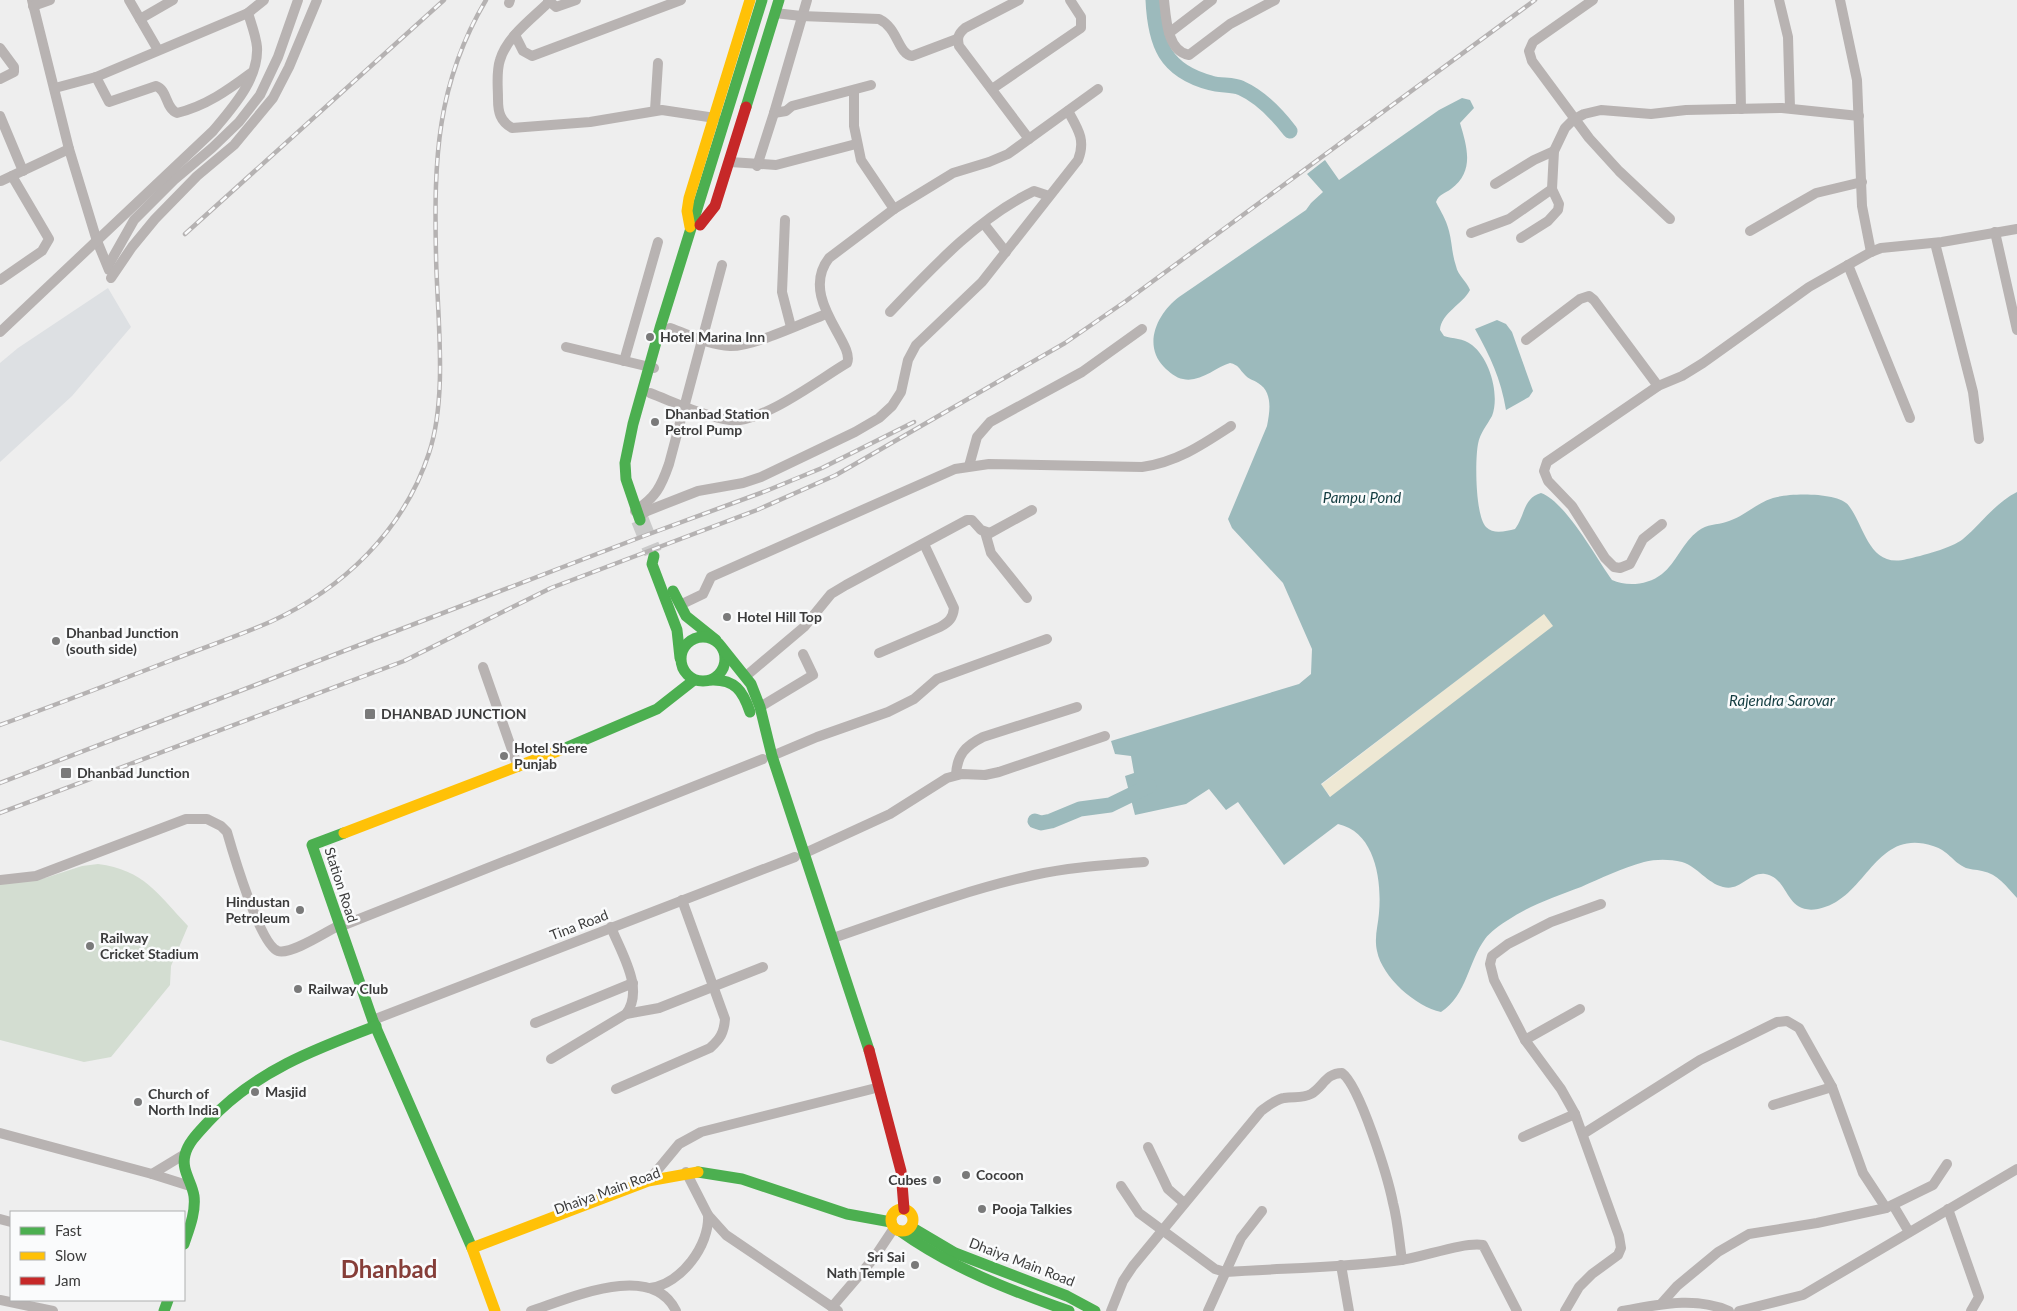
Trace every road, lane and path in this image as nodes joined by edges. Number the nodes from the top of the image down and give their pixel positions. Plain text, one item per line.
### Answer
1 (50, 0) edge
2 (129, 0) edge
3 (173, 0) edge
4 (264, 0) edge
5 (298, 0) edge
6 (317, 0) edge
7 (576, 0) edge
8 (681, 0) edge
9 (750, 0) edge
10 (762, 0) edge
11 (770, 0) edge
12 (779, 0) edge
13 (807, 0) edge
14 (1019, 0) edge
15 (1070, 0) edge
16 (1164, 0) edge
17 (1212, 0) edge
18 (1275, 0) edge
19 (1592, 0) edge
20 (1739, 0) edge
21 (1779, 0) edge
22 (1840, 0) edge
23 (549, 1) edge
24 (33, 3) edge
25 (248, 13) junction
26 (775, 13) junction
27 (801, 16) junction
28 (140, 19) junction
29 (1169, 33) junction
30 (515, 35) junction
31 (957, 39) junction
32 (0, 48) edge
33 (158, 50) junction
34 (658, 63) dead end
35 (254, 70) junction
36 (96, 77) junction
37 (0, 79) edge
38 (871, 85) dead end
39 (56, 88) junction
40 (992, 89) junction
41 (1098, 89) dead end
42 (854, 91) junction
43 (1790, 108) junction
44 (1741, 109) junction
45 (655, 110) junction
46 (1068, 111) junction
47 (774, 113) junction
48 (0, 116) edge
49 (1858, 116) junction
50 (715, 118) junction
51 (1573, 120) junction
52 (1029, 139) junction
53 (856, 144) junction
54 (70, 149) junction
55 (1554, 151) junction
56 (730, 162) junction
57 (758, 166) junction
58 (23, 171) junction
59 (12, 176) junction
60 (0, 180) edge
61 (1862, 182) junction
62 (1495, 184) dead end
63 (1552, 189) junction
64 (708, 190) junction
65 (1049, 196) junction
66 (894, 208) junction
67 (1670, 219) dead end
68 (784, 220) dead end
69 (984, 224) junction
70 (2017, 229) edge
71 (1750, 231) dead end
72 (1996, 232) junction
73 (1471, 233) dead end
74 (693, 234) junction
75 (1521, 238) dead end
76 (97, 241) junction
77 (658, 242) dead end
78 (1935, 243) junction
79 (1006, 252) junction
80 (1871, 252) junction
81 (722, 265) dead end
82 (1848, 265) junction
83 (108, 266) junction
84 (0, 280) edge
85 (890, 312) dead end
86 (826, 314) junction
87 (790, 327) junction
88 (670, 328) junction
89 (1142, 329) dead end
90 (2017, 330) edge
91 (0, 332) edge
92 (701, 340) junction
93 (1526, 340) dead end
94 (566, 347) dead end
95 (624, 361) junction
96 (653, 367) junction
97 (1658, 386) junction
98 (650, 393) junction
99 (685, 407) junction
100 (1910, 418) dead end
101 (1231, 426) dead end
102 (1979, 439) dead end
103 (969, 466) junction
104 (626, 479) junction
105 (1032, 510) dead end
106 (638, 516) junction
107 (1662, 524) dead end
108 (985, 532) junction
109 (924, 544) junction
110 (1028, 598) dead end
111 (680, 605) junction
112 (1047, 639) dead end
113 (720, 645) junction
114 (879, 653) dead end
115 (803, 654) dead end
116 (681, 662) junction
117 (483, 667) dead end
118 (746, 676) junction
119 (694, 680) junction
120 (711, 680) junction
121 (760, 707) junction
122 (1077, 707) dead end
123 (1104, 736) dead end
124 (768, 758) junction
125 (518, 767) junction
126 (956, 775) junction
127 (800, 855) junction
128 (1144, 862) dead end
129 (0, 880) edge
130 (682, 900) junction
131 (1601, 904) dead end
132 (338, 926) junction
133 (611, 927) junction
134 (834, 938) junction
135 (763, 967) dead end
136 (632, 983) junction
137 (714, 986) junction
138 (1580, 1009) dead end
139 (626, 1014) junction
140 (374, 1023) junction
141 (535, 1023) dead end
142 (1525, 1040) junction
143 (551, 1059) dead end
144 (1832, 1087) junction
145 (616, 1089) dead end
146 (872, 1089) junction
147 (1773, 1105) dead end
148 (1575, 1114) junction
149 (0, 1133) edge
150 (1584, 1134) junction
151 (1523, 1138) dead end
152 (1148, 1147) dead end
153 (185, 1154) junction
154 (1947, 1164) dead end
155 (2017, 1169) edge
156 (152, 1174) junction
157 (688, 1176) junction
158 (648, 1182) junction
159 (190, 1186) junction
160 (1121, 1186) dead end
161 (1184, 1203) junction
162 (1889, 1207) junction
163 (1948, 1209) junction
164 (900, 1210) junction
165 (1262, 1211) dead end
166 (708, 1215) junction
167 (911, 1226) junction
168 (853, 1227) dead end
169 (895, 1229) junction
170 (1161, 1231) junction
171 (875, 1232) dead end
172 (1909, 1232) junction
173 (185, 1240) edge
174 (474, 1252) junction
175 (1402, 1260) junction
176 (1341, 1264) junction
177 (1225, 1272) junction
178 (650, 1288) junction
179 (0, 1300) edge
180 (1662, 1304) junction
181 (835, 1309) edge
182 (51, 1311) edge
183 (495, 1311) edge
184 (531, 1311) edge
185 (676, 1311) edge
186 (1069, 1311) edge
187 (1095, 1311) edge
188 (1111, 1311) edge
189 (1208, 1311) edge
190 (1349, 1311) edge
191 (1517, 1311) edge
192 (1565, 1311) edge
193 (1622, 1311) edge
194 (1729, 1311) edge
195 (1739, 1311) edge
196 (1971, 1311) edge

1 - 24 street
2 - 28 street
3 - 28 street
4 - 25 street
5 - 83 street
6 - 83 street
7 - 23 street
8 - 30 street
9 - 50 main road
10 - 64 main road
11 - 64 main road
12 - 26 main road
13 - 27 street
14 - 31 street
15 - 40 street
16 - 29 street
17 - 29 street
18 - 29 street
19 - 51 street
20 - 44 street
21 - 43 street
22 - 49 street
23 - 30 street
24 - 39 street
25 - 33 street
25 - 35 street
26 - 27 street
26 - 56 main road
27 - 31 street
27 - 47 street
28 - 33 street
30 - 45 street
31 - 40 street
32 - 37 street
33 - 36 street
34 - 45 street
35 - 36 street
35 - 76 street
36 - 39 street
38 - 42 street
39 - 54 street
40 - 52 street
41 - 46 street
42 - 47 street
42 - 53 street
43 - 44 street
43 - 49 street
44 - 51 street
45 - 50 street
46 - 52 street
46 - 65 street
47 - 57 street
48 - 58 street
49 - 61 street
50 - 74 main road
51 - 55 street
51 - 67 street
52 - 66 street
53 - 57 street
53 - 66 street
54 - 58 street
54 - 76 street
55 - 62 street
55 - 63 street
56 - 57 street
56 - 74 main road
58 - 59 street
59 - 60 street
59 - 84 street
61 - 71 street
61 - 80 street
63 - 73 street
63 - 75 street
64 - 74 main road
65 - 69 street
65 - 79 street
66 - 86 street
68 - 87 street
69 - 79 street
69 - 85 street
70 - 72 street
72 - 78 street
72 - 90 street
74 - 88 main road
74 - 96 main road
76 - 83 street
76 - 91 street
77 - 95 street
78 - 80 street
78 - 102 street
79 - 106 street
80 - 82 street
81 - 92 street
82 - 97 street
82 - 100 street
86 - 87 street
86 - 99 street
87 - 92 street
88 - 92 street
88 - 96 main road
89 - 103 street
92 - 99 street
93 - 97 street
94 - 95 street
95 - 96 street
96 - 98 main road
96 - 104 main road
97 - 107 street
98 - 99 street
98 - 104 main road
99 - 106 street
101 - 103 street
103 - 111 street
104 - 106 main road
105 - 108 street
108 - 109 street
108 - 110 street
109 - 114 street
109 - 118 street
111 - 113 main road
111 - 116 main road
112 - 124 street
113 - 116 main road
113 - 118 main road
113 - 120 main road
115 - 121 street
116 - 119 main road
117 - 125 street
118 - 121 main road
119 - 120 main road
119 - 125 main road, Station Road
120 - 124 main road
121 - 124 main road
122 - 126 street
123 - 126 street
124 - 127 main road
124 - 132 street
125 - 132 main road, Station Road
126 - 127 street, Tina Road
127 - 130 street, Tina Road
127 - 134 main road
127 - 146 main road
128 - 134 street
129 - 132 street
130 - 133 street, Tina Road
130 - 137 street
131 - 142 street
132 - 140 main road, Station Road
133 - 136 street
133 - 140 street, Tina Road
134 - 164 main road
135 - 137 street
136 - 139 street
136 - 141 street
137 - 139 street
137 - 145 street
138 - 142 street
139 - 143 street
140 - 153 main road
140 - 174 main road, Station Road
142 - 148 street
144 - 147 street
144 - 150 street
144 - 162 street
146 - 158 street
146 - 164 main road
148 - 150 street
148 - 151 street
149 - 156 street
150 - 192 street
152 - 161 street
153 - 156 street
153 - 159 main road
154 - 162 street
155 - 163 street
156 - 159 street
157 - 158 main road, Dhaiya Main Road
157 - 166 street
157 - 168 main road, Dhaiya Main Road
157 - 169 main road, Dhaiya Main Road
157 - 174 main road, Dhaiya Main Road
158 - 174 main road, Dhaiya Main Road
159 - 173 main road
160 - 170 street
161 - 170 street
161 - 175 street
162 - 172 street
162 - 180 street
163 - 172 street
163 - 196 street
164 - 167 main road
164 - 169 main road
165 - 177 street
166 - 178 street
166 - 181 street
167 - 169 main road
167 - 187 main road, Dhaiya Main Road
169 - 171 main road
169 - 181 street
169 - 186 main road, Dhaiya Main Road
170 - 177 street
170 - 188 street
172 - 195 street
174 - 183 main road, Station Road
175 - 176 street
175 - 191 street
176 - 177 street
176 - 190 street
177 - 189 street
178 - 184 street
178 - 185 street
179 - 182 street
180 - 193 street
180 - 194 street

